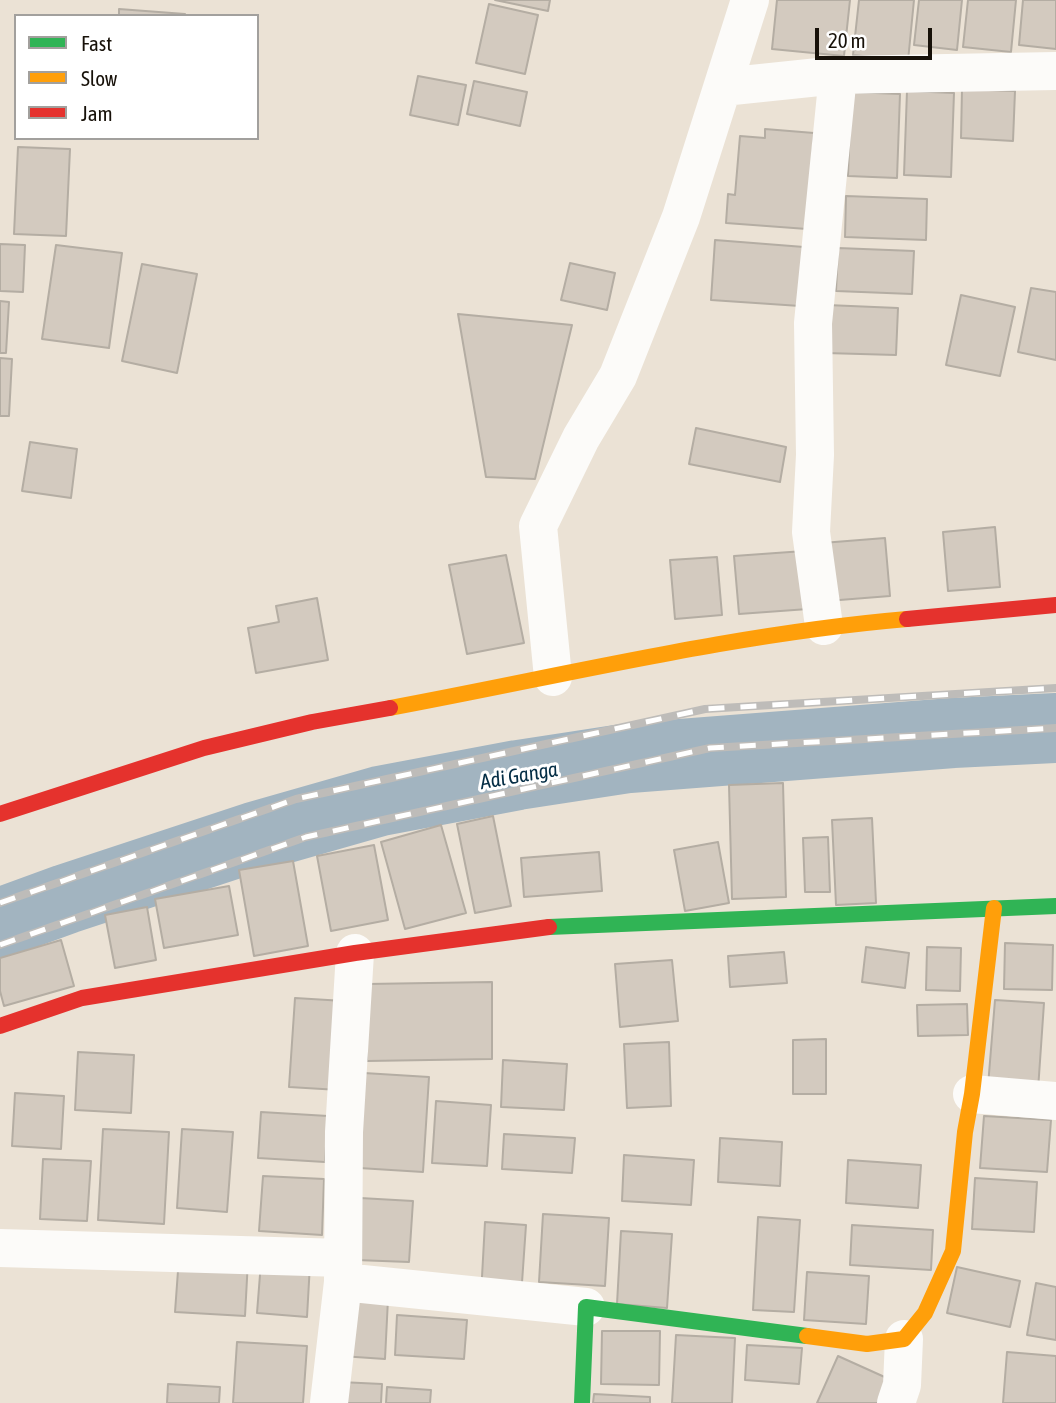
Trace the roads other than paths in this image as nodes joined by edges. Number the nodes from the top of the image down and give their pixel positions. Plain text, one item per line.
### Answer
1 (750, 0) edge
2 (1056, 71) edge
3 (838, 75) junction
4 (723, 87) junction
5 (1056, 605) edge
6 (824, 626) junction
7 (553, 677) junction
8 (0, 814) edge
9 (1056, 906) edge
10 (994, 908) junction
11 (355, 953) junction
12 (0, 1026) edge
13 (972, 1094) junction
14 (1056, 1101) edge
15 (0, 1248) edge
16 (342, 1270) junction
17 (586, 1307) junction
18 (904, 1339) junction
19 (329, 1403) edge
20 (582, 1403) edge
21 (896, 1403) edge

1 - 4 street
2 - 3 street
3 - 4 street
3 - 6 street
4 - 7 street
5 - 6 street
6 - 7 street
7 - 8 street
9 - 10 street
10 - 11 street
10 - 13 street
11 - 12 street
11 - 16 street
13 - 14 street
13 - 18 street
15 - 16 street
16 - 17 street
16 - 19 street
17 - 18 street
17 - 20 street
18 - 21 street

